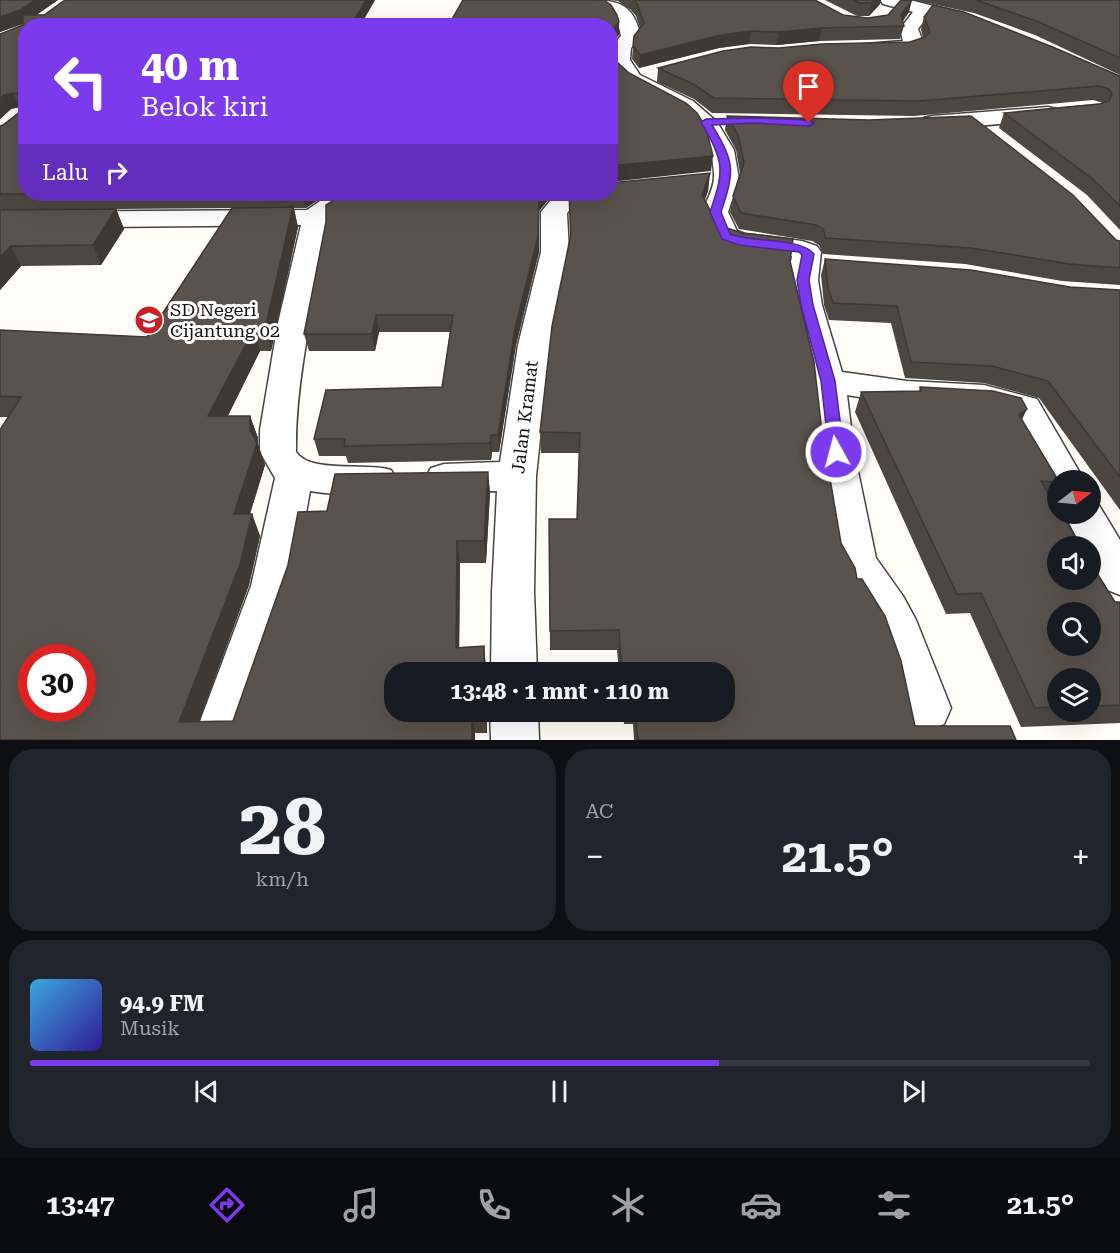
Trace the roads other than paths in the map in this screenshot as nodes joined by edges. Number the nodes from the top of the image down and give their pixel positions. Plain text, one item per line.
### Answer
1 (599, 0) edge
2 (889, 6) edge
3 (924, 9) junction
4 (966, 19) edge
5 (851, 48) edge
6 (663, 72) edge
7 (633, 79) junction
8 (1073, 111) edge
9 (971, 120) junction
10 (735, 121) edge
11 (706, 122) junction
12 (912, 124) edge
13 (998, 141) edge
14 (338, 201) edge
15 (568, 201) edge
16 (312, 218) junction
17 (0, 220) edge
18 (828, 381) junction
19 (1059, 470) edge
20 (294, 474) junction
21 (518, 476) junction
22 (1089, 524) edge
23 (1120, 577) edge
24 (514, 662) edge
25 (927, 708) dead end
26 (514, 722) edge
27 (217, 740) edge
28 (515, 740) edge

1 - 7 street
2 - 3 street
3 - 4 street
3 - 5 street
6 - 7 street
7 - 11 street
8 - 9 street
9 - 12 street
9 - 13 street
10 - 11 street
11 - 18 street
14 - 16 street
15 - 21 street, Jalan Kramat
16 - 17 street
16 - 20 street
18 - 19 street
18 - 25 street
20 - 21 street
20 - 27 street
21 - 24 street, Jalan Kramat
22 - 23 street
26 - 28 street

